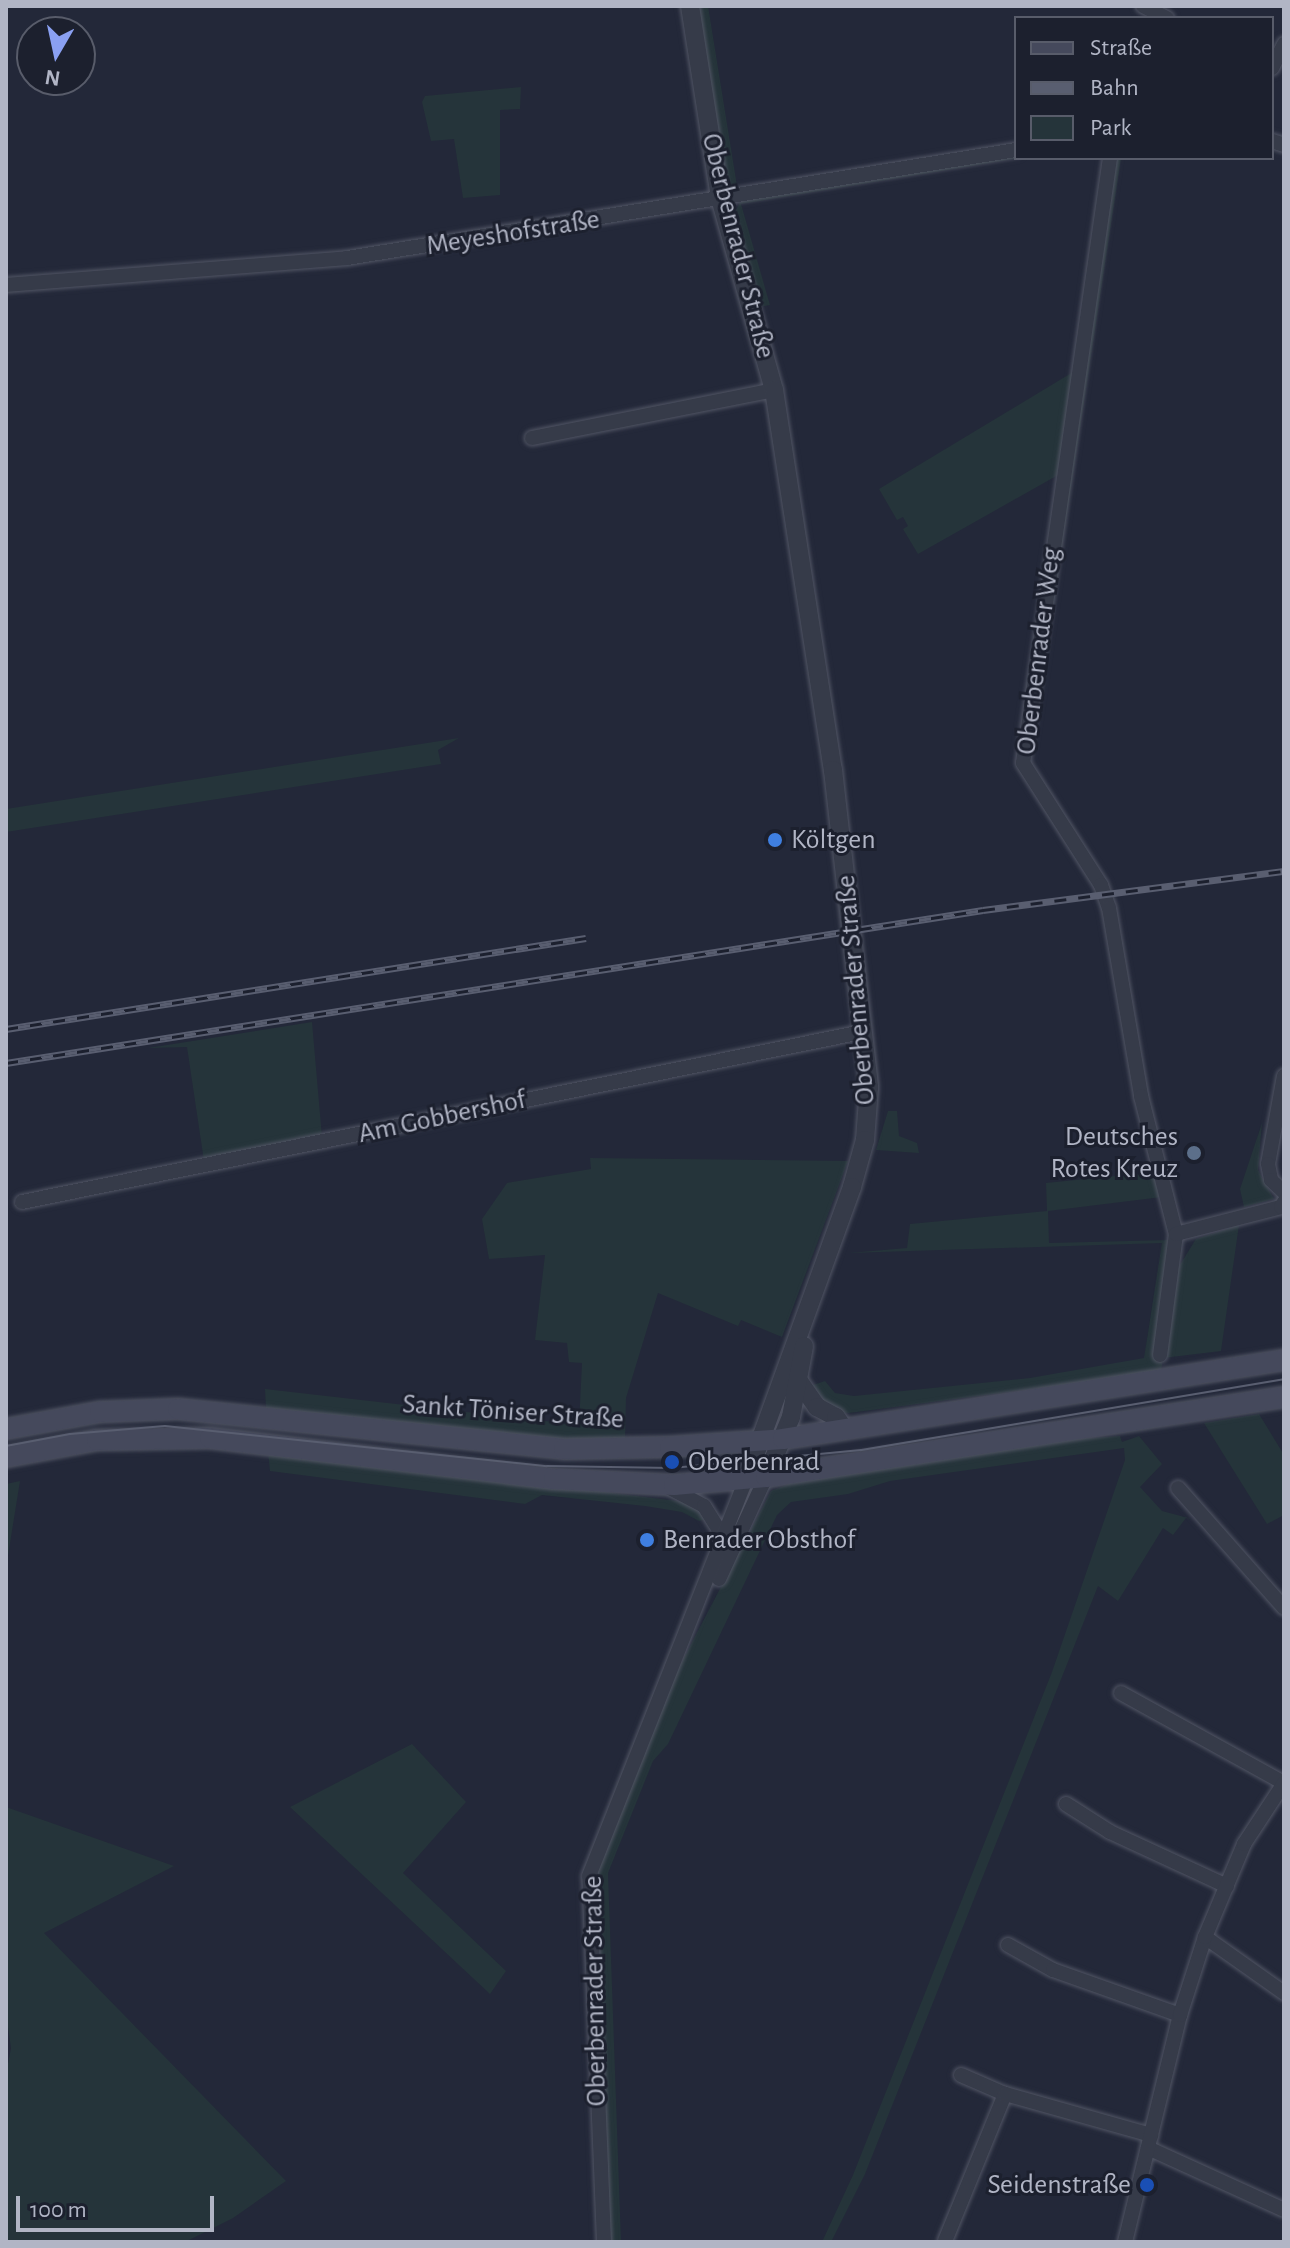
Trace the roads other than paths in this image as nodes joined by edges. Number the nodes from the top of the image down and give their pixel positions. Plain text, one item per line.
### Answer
1 (690, 6) edge
2 (1143, 6) edge
3 (1163, 16) edge
4 (1284, 44) edge
5 (1274, 64) edge
6 (1014, 150) edge
7 (1110, 160) edge
8 (720, 198) junction
9 (6, 285) edge
10 (774, 390) junction
11 (532, 438) dead end
12 (862, 1032) junction
13 (1284, 1076) edge
14 (1284, 1192) edge
15 (22, 1202) dead end
16 (1284, 1202) edge
17 (1176, 1234) junction
18 (813, 1298) junction
19 (1160, 1355) dead end
20 (1284, 1360) edge
21 (798, 1380) junction
22 (1284, 1397) edge
23 (6, 1429) edge
24 (844, 1429) junction
25 (783, 1439) junction
26 (760, 1442) junction
27 (6, 1457) edge
28 (756, 1478) junction
29 (664, 1484) junction
30 (1178, 1488) dead end
31 (724, 1538) junction
32 (1284, 1608) edge
33 (677, 1661) junction
34 (1121, 1693) dead end
35 (1284, 1783) edge
36 (1066, 1804) dead end
37 (1227, 1886) junction
38 (1205, 1937) junction
39 (1008, 1945) dead end
40 (1284, 1993) edge
41 (1180, 2015) junction
42 (961, 2075) dead end
43 (1005, 2094) junction
44 (1150, 2141) junction
45 (1284, 2210) edge
46 (945, 2241) edge
47 (604, 2242) edge
48 (1125, 2242) edge

1 - 8 street, Oberbenrader Straße
2 - 3 street
4 - 5 street
6 - 8 street, Meyeshofstraße
7 - 17 street, Oberbenrader Weg
8 - 9 street, Meyeshofstraße
8 - 10 street, Oberbenrader Straße
10 - 11 street, Oberbenrader Straße
10 - 12 street, Oberbenrader Straße
12 - 15 street, Am Gobbershof
12 - 18 street, Oberbenrader Straße
13 - 14 street
16 - 17 street
17 - 19 street, Oberbenrader Weg
18 - 21 street, Oberbenrader Straße
18 - 26 street, Oberbenrader Straße
20 - 24 main road, Sankt Töniser Straße
21 - 24 street
21 - 25 street, Oberbenrader Straße
22 - 28 main road, Sankt Töniser Straße
23 - 26 main road, Sankt Töniser Straße
24 - 25 main road, Sankt Töniser Straße
25 - 26 main road, Sankt Töniser Straße
25 - 28 street, Oberbenrader Straße
26 - 28 street, Oberbenrader Straße
27 - 29 main road, Sankt Töniser Straße
28 - 29 main road, Sankt Töniser Straße
28 - 31 street, Oberbenrader Straße
28 - 33 street, Oberbenrader Straße
29 - 31 street
30 - 32 street
31 - 33 street, Oberbenrader Straße
33 - 47 street, Oberbenrader Straße
34 - 35 street
35 - 37 street
36 - 37 street
37 - 38 street
38 - 40 street
38 - 41 street
39 - 41 street
41 - 44 street
42 - 43 street
43 - 44 street
43 - 46 street
44 - 45 street
44 - 48 street

